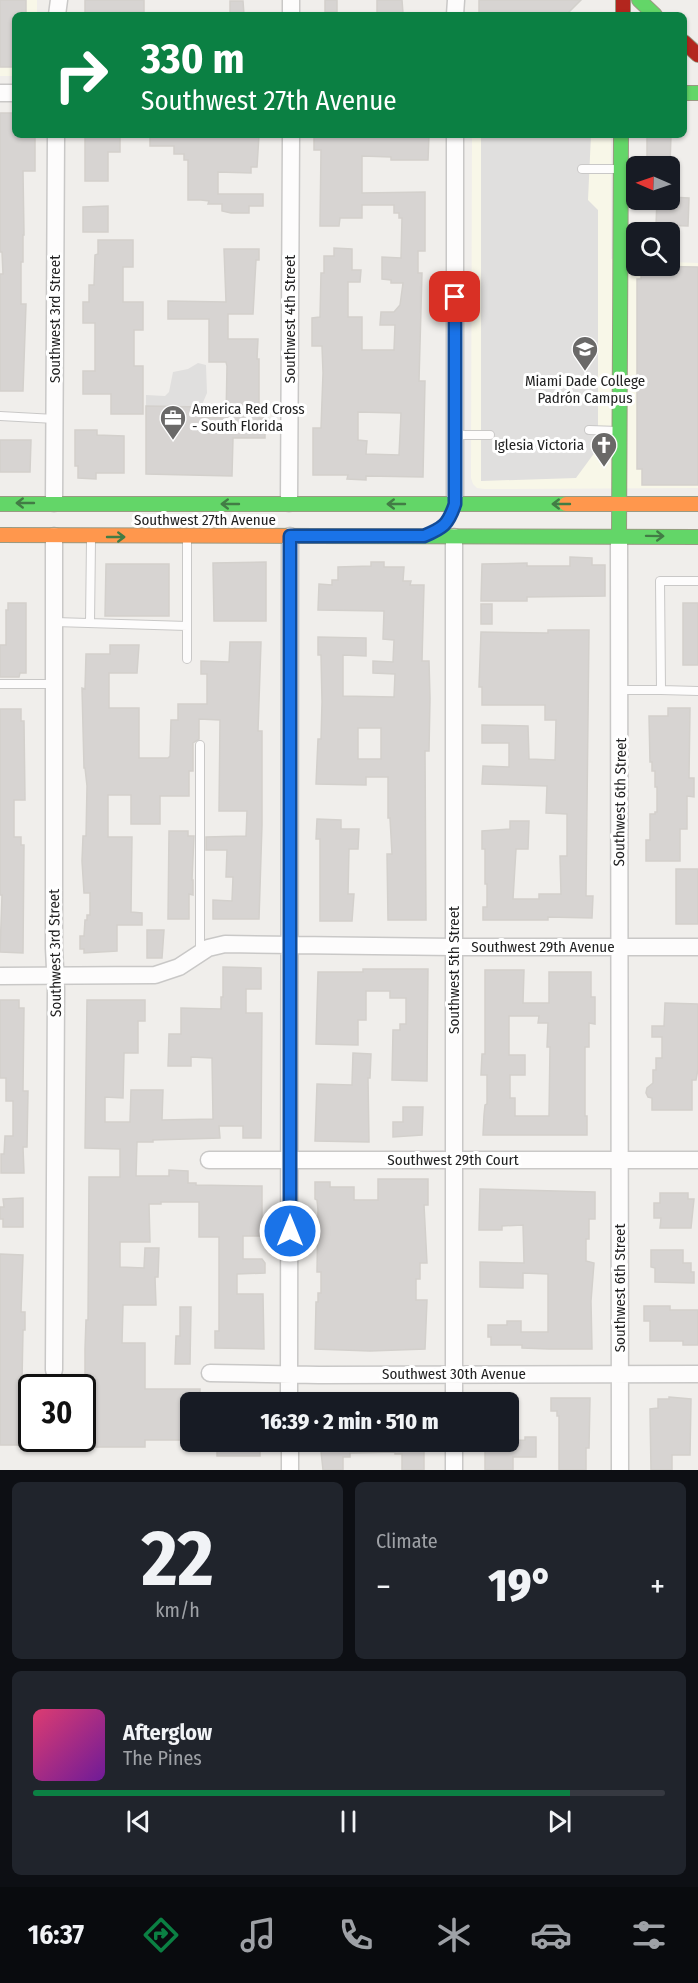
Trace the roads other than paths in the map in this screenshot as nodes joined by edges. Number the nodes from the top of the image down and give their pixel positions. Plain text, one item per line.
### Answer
1 (639, 0) edge
2 (652, 12) edge
3 (687, 45) edge
4 (698, 55) edge
5 (56, 138) edge
6 (291, 138) edge
7 (455, 138) edge
8 (621, 138) edge
9 (582, 169) dead end
10 (620, 169) junction
11 (0, 416) edge
12 (55, 419) junction
13 (589, 430) dead end
14 (619, 431) junction
15 (455, 435) junction
16 (490, 435) dead end
17 (54, 503) junction
18 (0, 504) edge
19 (92, 504) junction
20 (698, 504) edge
21 (619, 505) junction
22 (287, 519) junction
23 (452, 519) junction
24 (62, 526) junction
25 (0, 535) edge
26 (15, 535) junction
27 (187, 536) junction
28 (619, 536) junction
29 (92, 537) junction
30 (698, 537) edge
31 (698, 581) edge
32 (55, 622) junction
33 (90, 623) junction
34 (187, 626) junction
35 (187, 659) dead end
36 (0, 684) edge
37 (55, 684) junction
38 (621, 690) junction
39 (661, 690) junction
40 (698, 691) edge
41 (200, 746) dead end
42 (289, 945) junction
43 (454, 947) junction
44 (619, 947) junction
45 (698, 947) edge
46 (200, 952) junction
47 (0, 976) edge
48 (55, 976) junction
49 (208, 1160) dead end
50 (290, 1160) junction
51 (454, 1160) junction
52 (620, 1160) junction
53 (698, 1160) edge
54 (54, 1370) dead end
55 (210, 1372) dead end
56 (289, 1374) junction
57 (620, 1374) junction
58 (698, 1374) edge
59 (454, 1375) junction
60 (289, 1392) edge
61 (454, 1392) edge
62 (290, 1452) edge
63 (454, 1452) edge
64 (290, 1470) edge
65 (454, 1470) edge
66 (620, 1470) edge

1 - 2 main road
3 - 4 main road
5 - 12 street, Southwest 3rd Street
6 - 22 street, Southwest 4th Street
7 - 15 street, Southwest 5th Street
8 - 10 main road, Southwest 6th Street
9 - 10 lane
10 - 14 main road, Southwest 6th Street
11 - 12 lane
12 - 17 street, Southwest 3rd Street
13 - 14 lane
14 - 21 main road, Southwest 6th Street
15 - 16 lane
15 - 23 street, Southwest 5th Street
17 -> 18 main road, Southwest 27th Avenue
17 - 19 main road, Southwest 27th Avenue
17 - 26 main road
22 -> 19 main road, Southwest 27th Avenue
19 - 24 main road
20 - 21 main road, Southwest 27th Avenue
21 -> 23 main road, Southwest 27th Avenue
21 - 28 main road, Southwest 6th Street
23 -> 22 main road, Southwest 27th Avenue
22 - 23 main road, Southwest 27th Avenue
22 - 27 main road, Southwest 27th Avenue
22 - 42 street, Southwest 4th Street
23 - 28 main road, Southwest 27th Avenue
23 - 43 street, Southwest 5th Street
24 - 26 main road, Southwest 27th Avenue
24 - 29 main road, Southwest 27th Avenue
24 - 32 street, Southwest 3rd Street
25 - 26 main road, Southwest 27th Avenue
29 -> 27 main road, Southwest 27th Avenue
27 - 34 lane
28 -> 30 main road, Southwest 27th Avenue
28 - 38 street, Southwest 6th Street
29 - 33 lane
31 - 39 lane
32 - 33 lane
32 - 37 street, Southwest 3rd Street
33 - 34 lane
34 - 35 lane
36 - 37 lane
37 - 48 street, Southwest 3rd Street
38 - 39 lane
38 - 44 street, Southwest 6th Street
39 - 40 lane
41 - 46 lane
42 - 43 street, Southwest 29th Avenue
42 - 46 street, Southwest 29th Avenue
42 - 50 street, Southwest 4th Street
43 - 44 street, Southwest 29th Avenue
43 - 51 street, Southwest 5th Street
44 - 45 street, Southwest 29th Avenue
44 - 52 street, Southwest 6th Street
46 - 48 street, Southwest 29th Avenue
47 - 48 street, Southwest 29th Avenue
48 - 54 street, Southwest 3rd Street
49 - 50 street, Southwest 29th Court
50 - 51 street, Southwest 29th Court
50 - 56 street, Southwest 4th Street
51 - 52 street, Southwest 29th Court
51 - 59 street, Southwest 5th Street
52 - 53 street, Southwest 29th Court
52 - 57 street, Southwest 6th Street
55 - 56 street, Southwest 30th Avenue
56 - 59 street, Southwest 30th Avenue
56 - 60 street, Southwest 4th Street
57 - 58 street, Southwest 30th Avenue
57 - 59 street, Southwest 30th Avenue
57 - 66 street, Southwest 6th Street
59 - 61 street, Southwest 5th Street
62 - 64 street
63 - 65 street

